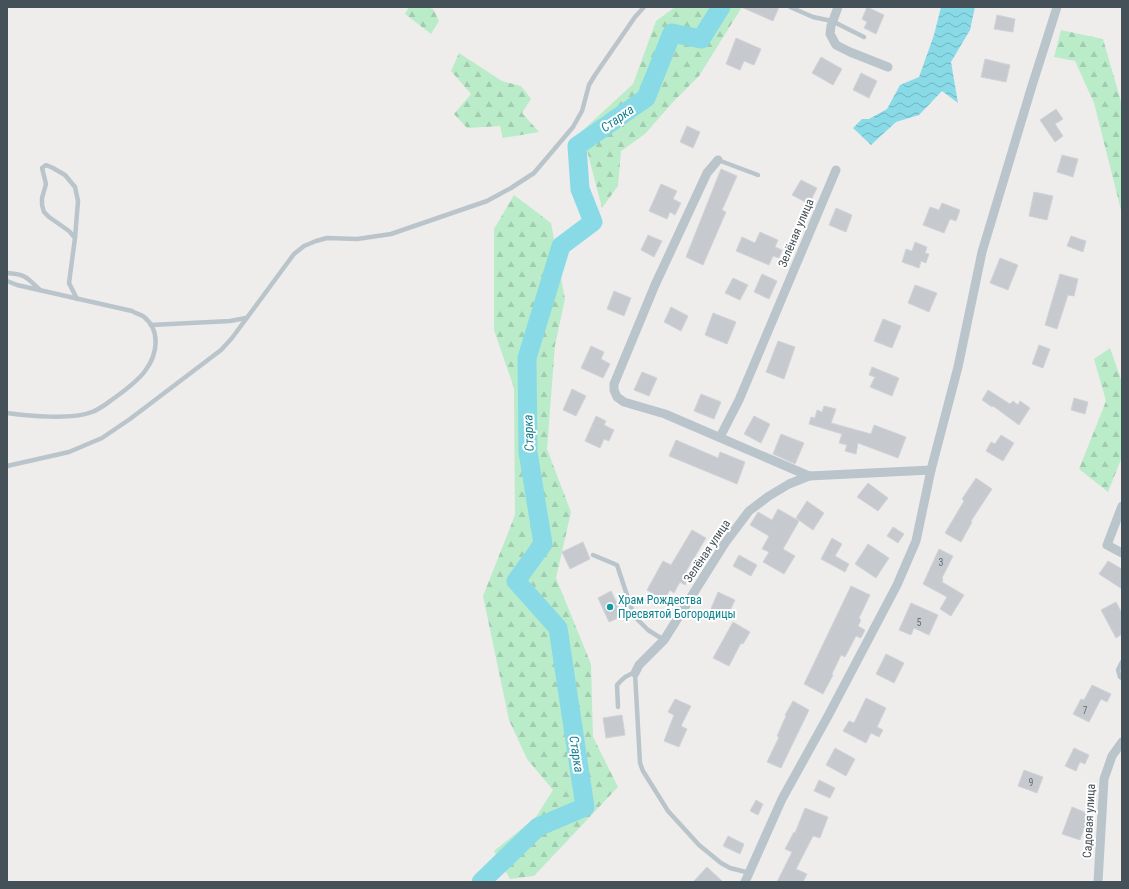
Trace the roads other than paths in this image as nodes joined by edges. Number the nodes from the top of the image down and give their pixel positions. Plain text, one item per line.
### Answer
1 (644, 7) edge
2 (790, 7) edge
3 (838, 7) edge
4 (1057, 7) edge
5 (832, 21) junction
6 (864, 37) dead end
7 (888, 67) dead end
8 (718, 160) joint
9 (836, 170) dead end
10 (758, 175) dead end
11 (75, 238) junction
12 (7, 273) edge
13 (7, 281) edge
14 (40, 290) junction
15 (78, 299) junction
16 (246, 318) junction
17 (151, 324) junction
18 (7, 413) edge
19 (720, 437) junction
20 (7, 466) edge
21 (932, 470) junction
22 (809, 476) junction
23 (1122, 506) edge
24 (1122, 553) edge
25 (593, 555) dead end
26 (664, 640) junction
27 (1122, 662) edge
28 (635, 673) junction
29 (1122, 678) edge
30 (618, 707) dead end
31 (1122, 742) edge
32 (747, 878) edge
33 (1098, 882) edge

1 - 16 lane
2 - 5 lane
3 - 5 street
4 - 21 street
5 - 6 lane
5 - 7 street
8 - 10 lane
8 - 19 street
9 - 19 street, Зелёная улица
11 - 11 lane
11 - 15 lane
12 - 14 lane
13 - 14 lane
14 - 15 lane
15 - 17 lane
16 - 17 lane
16 - 20 lane
17 - 18 lane
19 - 22 street
21 - 22 street, Зелёная улица
21 - 32 street
22 - 26 street, Зелёная улица
23 - 24 street
25 - 26 lane
26 - 28 street, Зелёная улица
27 - 29 lane
28 - 30 lane
28 - 32 lane
31 - 33 street, Садовая улица

